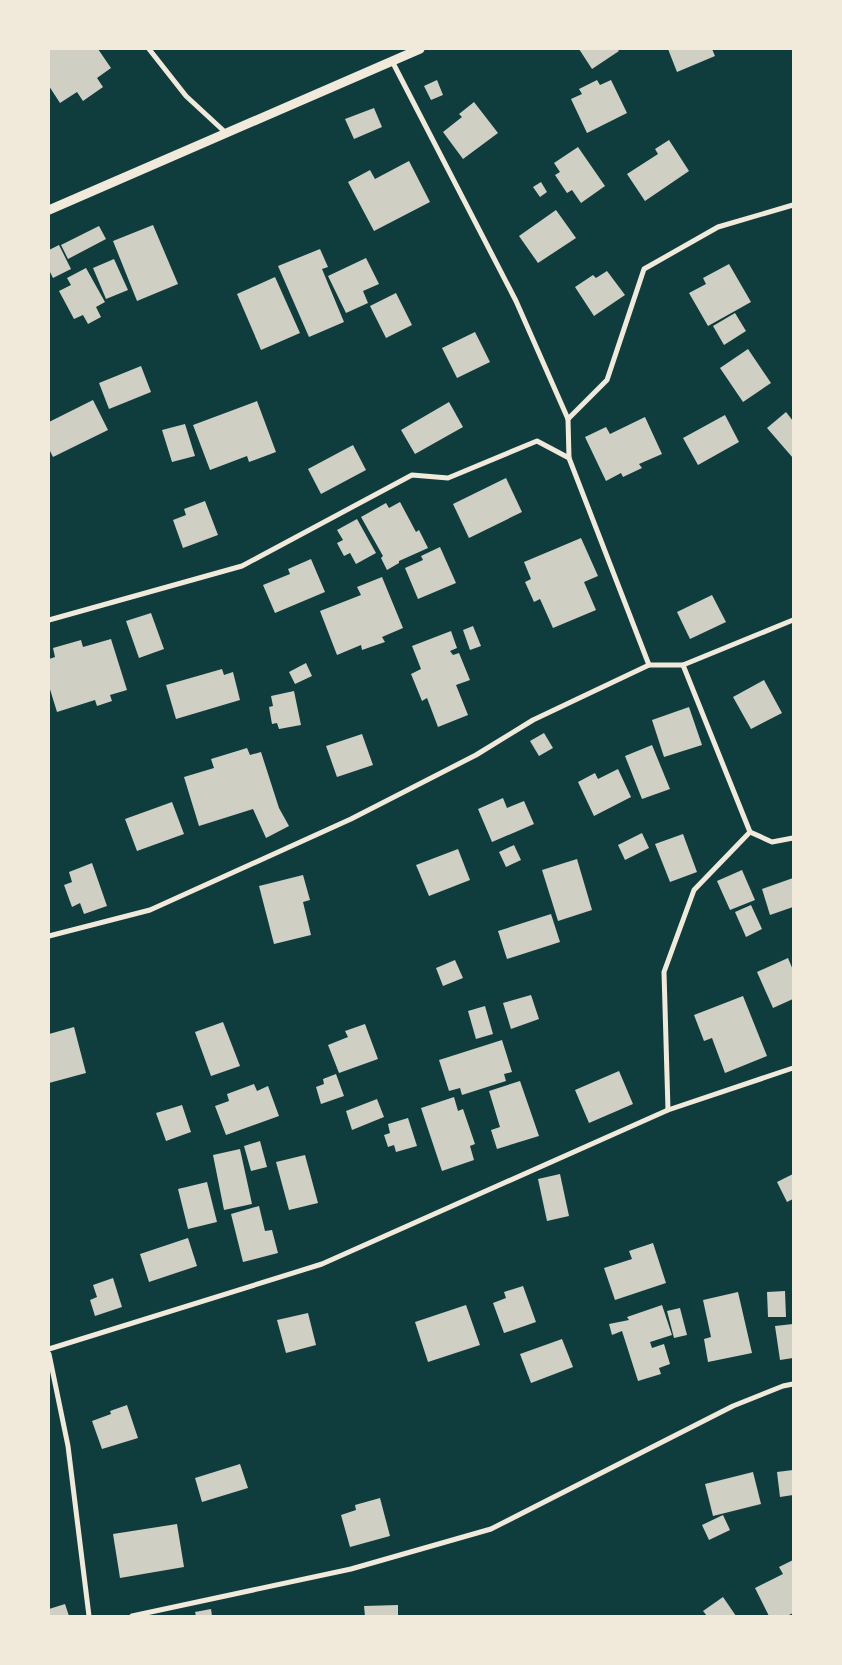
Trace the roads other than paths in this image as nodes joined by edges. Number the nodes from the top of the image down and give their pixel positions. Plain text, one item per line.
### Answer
1 (149, 49) edge
2 (420, 49) edge
3 (392, 61) junction
4 (226, 133) junction
5 (793, 206) edge
6 (49, 210) edge
7 (568, 419) junction
8 (569, 458) junction
9 (49, 620) edge
10 (793, 620) edge
11 (649, 665) junction
12 (683, 665) junction
13 (750, 832) junction
14 (793, 838) edge
15 (49, 936) edge
16 (793, 1068) edge
17 (668, 1110) junction
18 (49, 1349) edge
19 (49, 1354) edge
20 (793, 1384) edge
21 (89, 1616) edge
22 (132, 1616) edge

1 - 4 street
2 - 3 street
3 - 4 street
3 - 7 street
4 - 6 street
5 - 7 street
7 - 8 street
8 - 9 street
8 - 11 street
10 - 12 street
11 - 12 street
11 - 15 street
12 - 13 street
13 - 14 street
13 - 17 street
16 - 17 street
17 - 18 street
19 - 21 street
20 - 22 street

